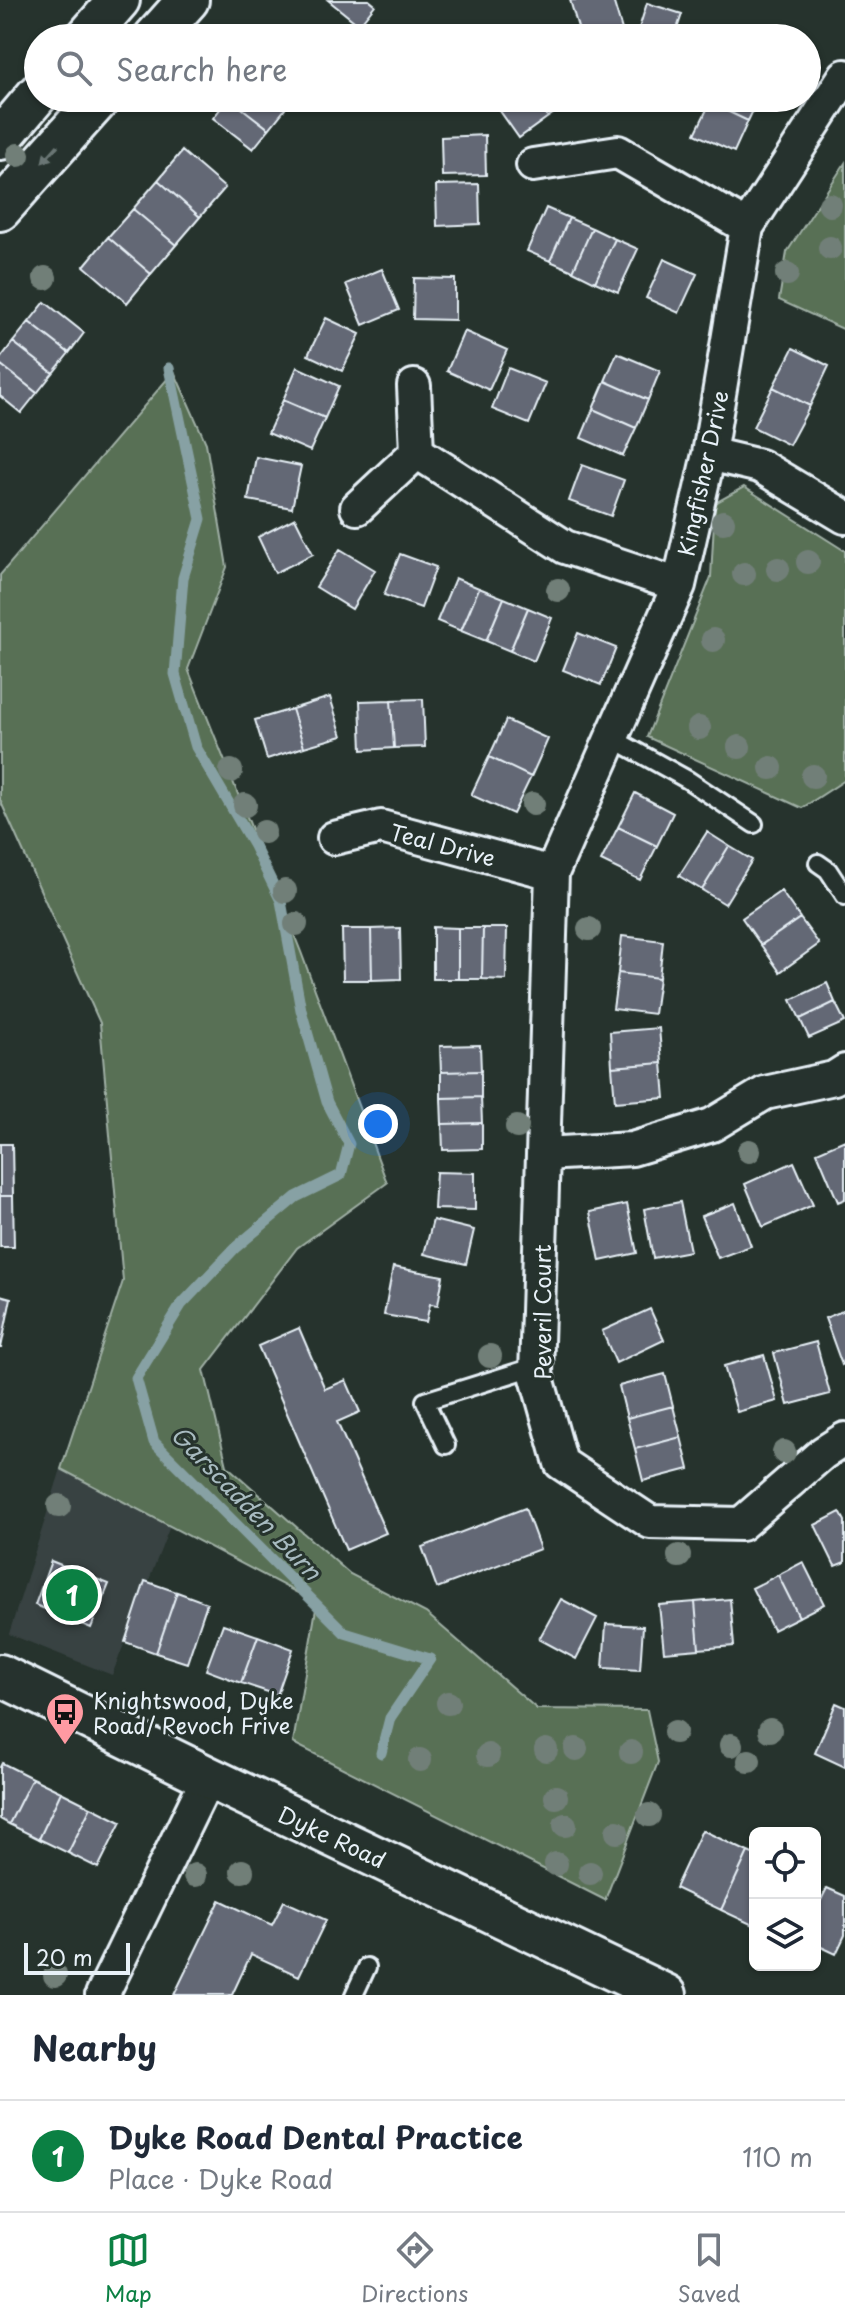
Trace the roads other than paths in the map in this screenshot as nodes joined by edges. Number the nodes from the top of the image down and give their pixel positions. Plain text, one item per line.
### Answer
1 (119, 0) edge
2 (188, 0) edge
3 (98, 24) edge
4 (167, 24) edge
5 (845, 76) edge
6 (24, 111) edge
7 (88, 112) edge
8 (0, 139) edge
9 (533, 165) dead end
10 (0, 210) edge
11 (747, 227) junction
12 (414, 386) dead end
13 (417, 452) junction
14 (709, 454) junction
15 (357, 508) dead end
16 (845, 517) edge
17 (679, 585) junction
18 (612, 738) junction
19 (754, 824) dead end
20 (334, 838) dead end
21 (818, 863) dead end
22 (552, 873) junction
23 (845, 896) edge
24 (845, 1071) edge
25 (544, 1154) junction
26 (537, 1366) junction
27 (845, 1439) edge
28 (446, 1445) dead end
29 (0, 1675) edge
30 (208, 1777) junction
31 (367, 1967) dead end
32 (102, 1995) edge
33 (354, 1995) edge
34 (666, 1995) edge

1 - 3 street
2 - 4 street
5 - 11 street, Kingfisher Drive
6 - 8 street
7 -> 10 street
9 - 11 street
11 - 14 street, Kingfisher Drive
12 - 13 street
13 - 15 street
13 - 17 street
14 - 16 street
14 - 17 street, Kingfisher Drive
17 - 18 street, Kingfisher Drive
18 - 19 lane
18 - 22 street, Kingfisher Drive
20 - 22 street, Teal Drive
21 - 23 lane
22 - 25 street, Peveril Court
24 - 25 street
25 - 26 street, Peveril Court
26 - 27 street, Peveril Court
26 - 28 lane
29 - 30 street, Dyke Road
30 - 32 street
30 - 34 street, Dyke Road
31 - 33 lane

